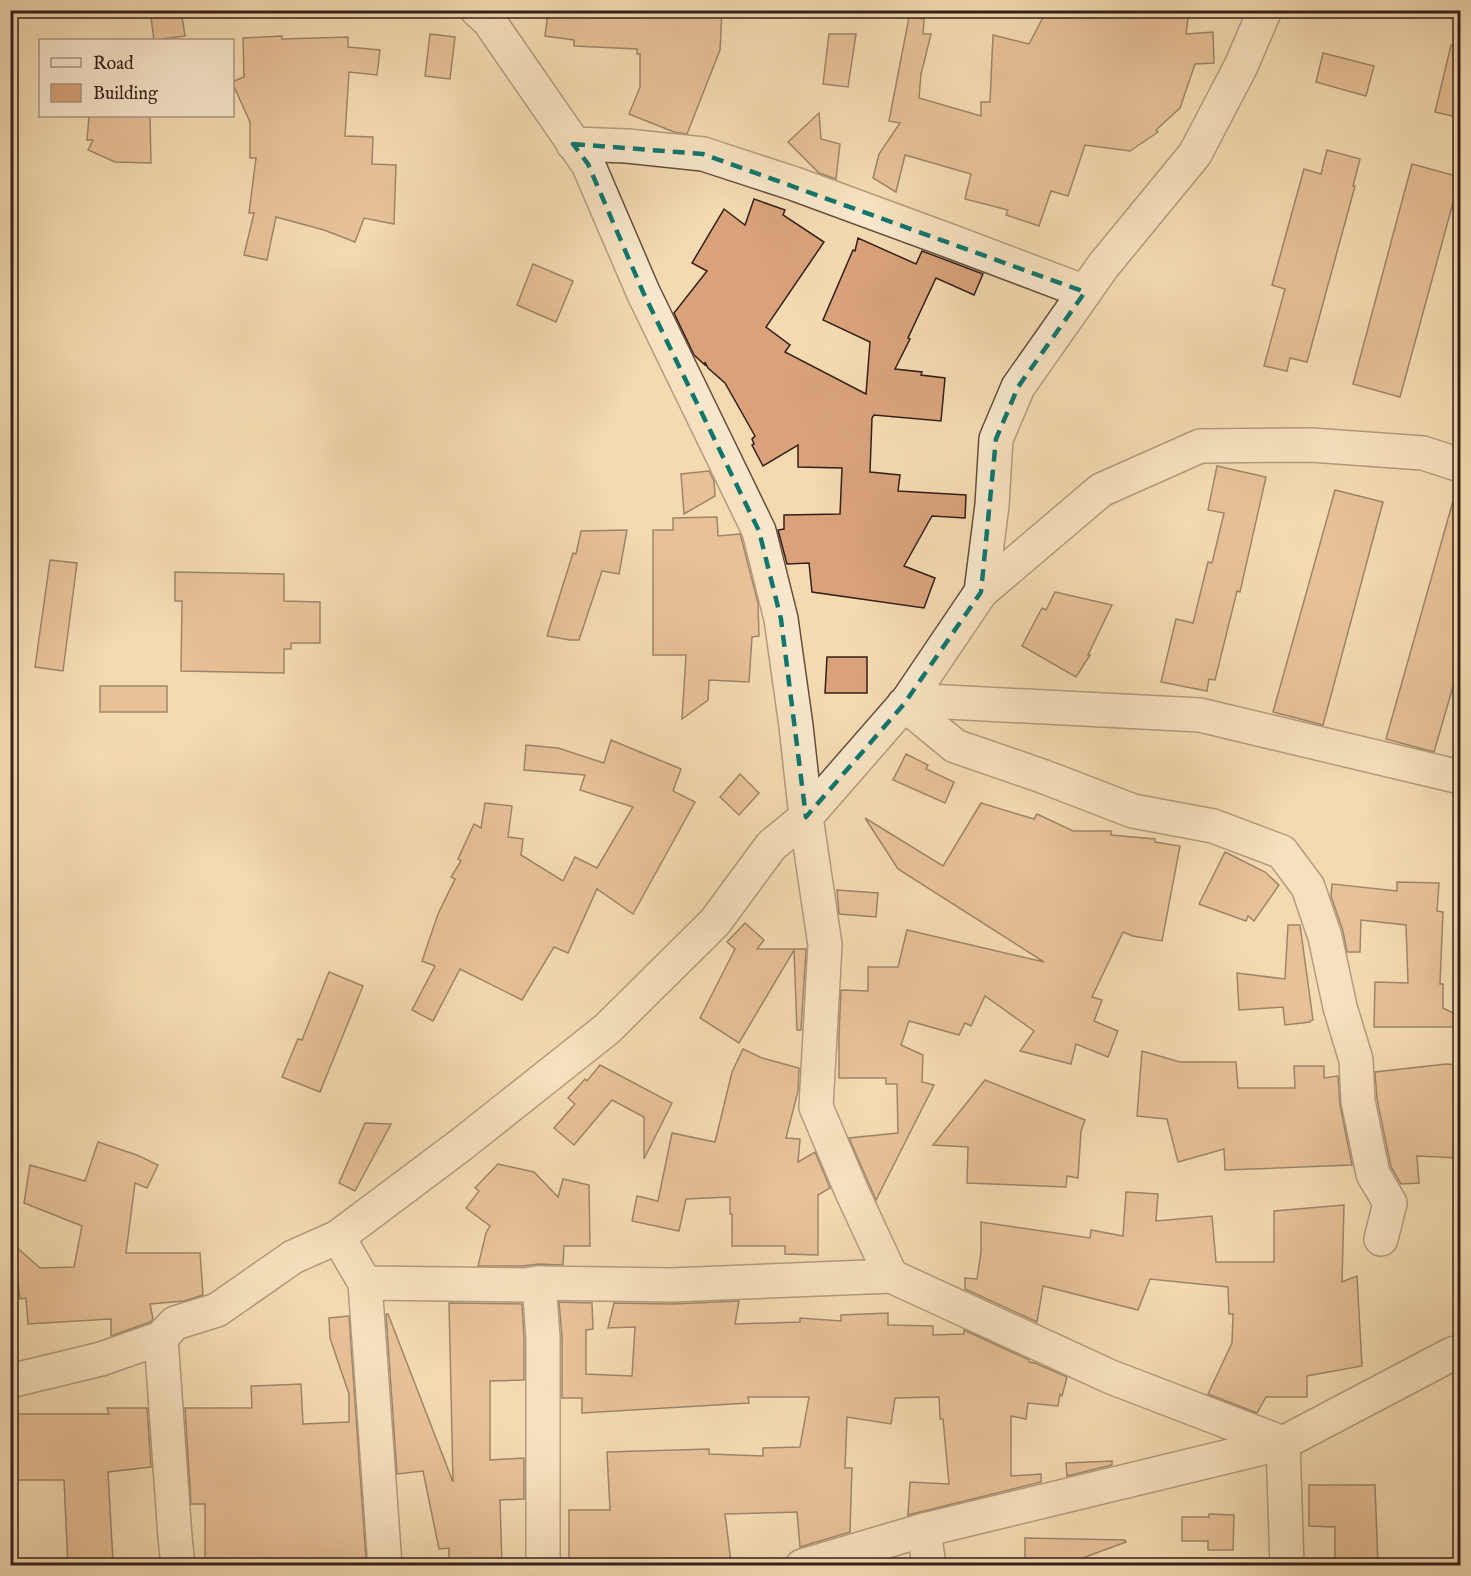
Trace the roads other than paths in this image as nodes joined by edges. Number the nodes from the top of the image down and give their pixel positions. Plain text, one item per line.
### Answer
1 (477, 10) edge
2 (1265, 10) edge
3 (573, 144) junction
4 (1085, 292) junction
5 (1461, 465) edge
6 (981, 592) junction
7 (906, 702) junction
8 (1461, 777) edge
9 (806, 816) junction
10 (338, 1237) junction
11 (1381, 1239) dead end
12 (891, 1276) junction
13 (365, 1283) junction
14 (538, 1283) junction
15 (161, 1338) junction
16 (1461, 1352) edge
17 (10, 1381) edge
18 (1283, 1443) junction
19 (924, 1530) junction
20 (178, 1566) edge
21 (385, 1566) edge
22 (543, 1566) edge
23 (802, 1566) edge
24 (929, 1566) edge
25 (1287, 1566) edge

1 - 3 street
2 - 4 street
3 - 4 street
3 - 9 street
4 - 6 street
5 - 6 street
6 - 7 street
7 - 8 street
7 - 9 street
7 - 11 street
9 - 10 street
9 - 12 street
10 - 13 street
10 - 15 street
12 - 14 street
12 - 18 street
13 - 14 street
13 - 21 street
14 - 22 street
15 - 17 street
15 - 20 street
16 - 18 street
18 - 19 street
18 - 25 street
19 - 23 street
19 - 24 street

